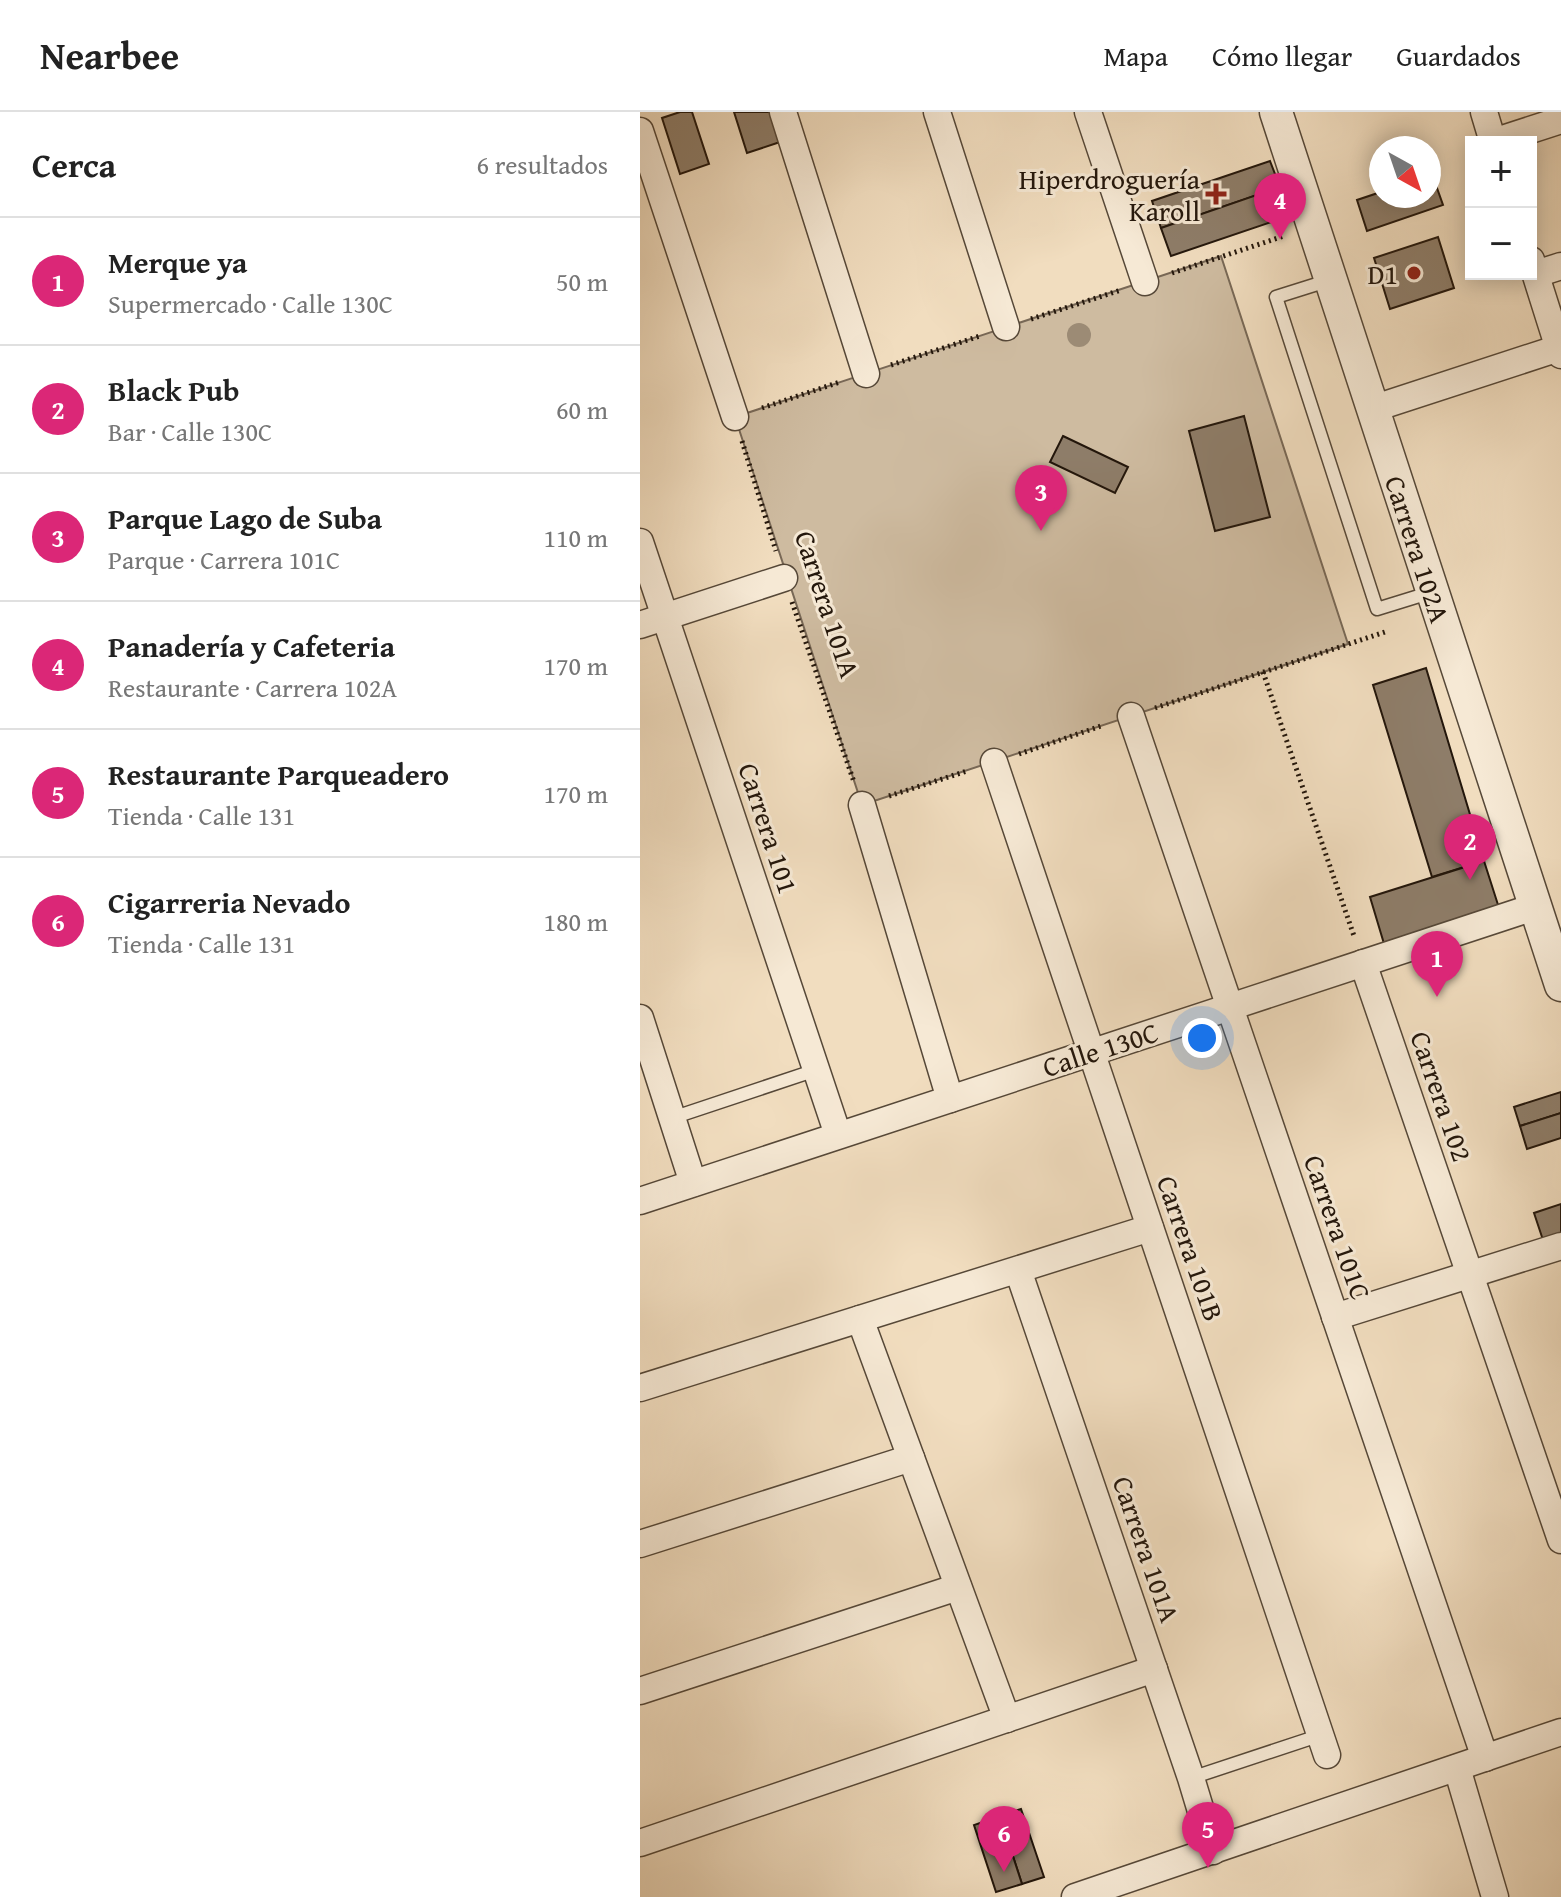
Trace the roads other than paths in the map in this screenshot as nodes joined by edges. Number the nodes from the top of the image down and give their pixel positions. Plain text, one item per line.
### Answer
1 (783, 112) edge
2 (937, 112) edge
3 (1088, 112) edge
4 (1276, 112) edge
5 (1484, 112) edge
6 (1561, 120) edge
7 (640, 131) edge
8 (1491, 136) edge
9 (1512, 136) edge
10 (1561, 266) edge
11 (1537, 267) edge
12 (1537, 279) edge
13 (1330, 280) junction
14 (1145, 282) dead end
15 (1006, 327) dead end
16 (1560, 351) edge
17 (866, 374) dead end
18 (1372, 409) junction
19 (735, 417) road end
20 (640, 542) edge
21 (784, 578) road end
22 (1432, 592) junction
23 (665, 617) junction
24 (640, 625) edge
25 (1131, 716) dead end
26 (994, 762) dead end
27 (862, 805) road end
28 (1548, 902) edge
29 (1363, 963) junction
30 (1561, 985) edge
31 (1229, 1007) junction
32 (640, 1018) edge
33 (1091, 1052) junction
34 (816, 1070) junction
35 (950, 1099) junction
36 (672, 1118) junction
37 (838, 1135) junction
38 (693, 1183) junction
39 (640, 1201) edge
40 (1150, 1228) junction
41 (1561, 1246) edge
42 (1018, 1270) junction
43 (1470, 1275) junction
44 (1335, 1317) junction
45 (860, 1319) junction
46 (640, 1388) edge
47 (911, 1458) junction
48 (1561, 1540) edge
49 (640, 1544) edge
50 (958, 1587) junction
51 (1154, 1669) junction
52 (640, 1691) edge
53 (1007, 1719) junction
54 (1561, 1732) edge
55 (1324, 1745) joint
56 (1485, 1758) junction
57 (1457, 1768) junction
58 (1191, 1778) junction
59 (640, 1843) edge
60 (1213, 1851) junction
61 (1075, 1897) edge
62 (1495, 1897) edge

1 - 17 street
2 - 15 street
3 - 14 street
4 - 13 street, Carrera 102A
5 - 8 street
6 - 9 street
7 - 19 street
10 - 11 street
12 - 16 street
13 - 18 street, Carrera 102A
13 - 22 lane
16 - 18 street
18 - 22 street, Carrera 102A
20 - 23 street, Carrera 101
21 - 23 street
22 - 28 street, Carrera 102A
23 - 24 street
23 - 34 street, Carrera 101
25 - 31 street, Carrera 101C
26 - 33 street, Carrera 101B
27 - 35 street
28 - 29 street, Calle 130C
28 - 30 street, Carrera 102A
29 - 31 street, Calle 130C
29 - 43 street, Carrera 102
31 - 33 street, Calle 130C
31 - 44 street, Carrera 101C
32 - 36 street
33 - 35 street, Calle 130C
33 - 40 street, Carrera 101B
34 - 36 lane
34 - 37 street, Carrera 101
35 - 37 street, Calle 130C
36 - 38 street
37 - 38 street, Calle 130C
38 - 39 street, Calle 130C
40 - 42 street
40 - 55 street, Carrera 101B
41 - 43 street
42 - 45 street
42 - 51 street, Carrera 101A
43 - 44 street
43 - 48 street, Carrera 102
44 - 56 street, Carrera 101C
45 - 46 street
45 - 47 street
47 - 49 street
47 - 50 street
50 - 52 street
50 - 53 street
51 - 53 street
51 - 58 street, Carrera 101A
53 - 59 street
54 - 56 street
55 - 58 lane
56 - 57 street
57 - 60 street
57 - 62 street
58 - 60 street, Carrera 101A
60 - 61 street

